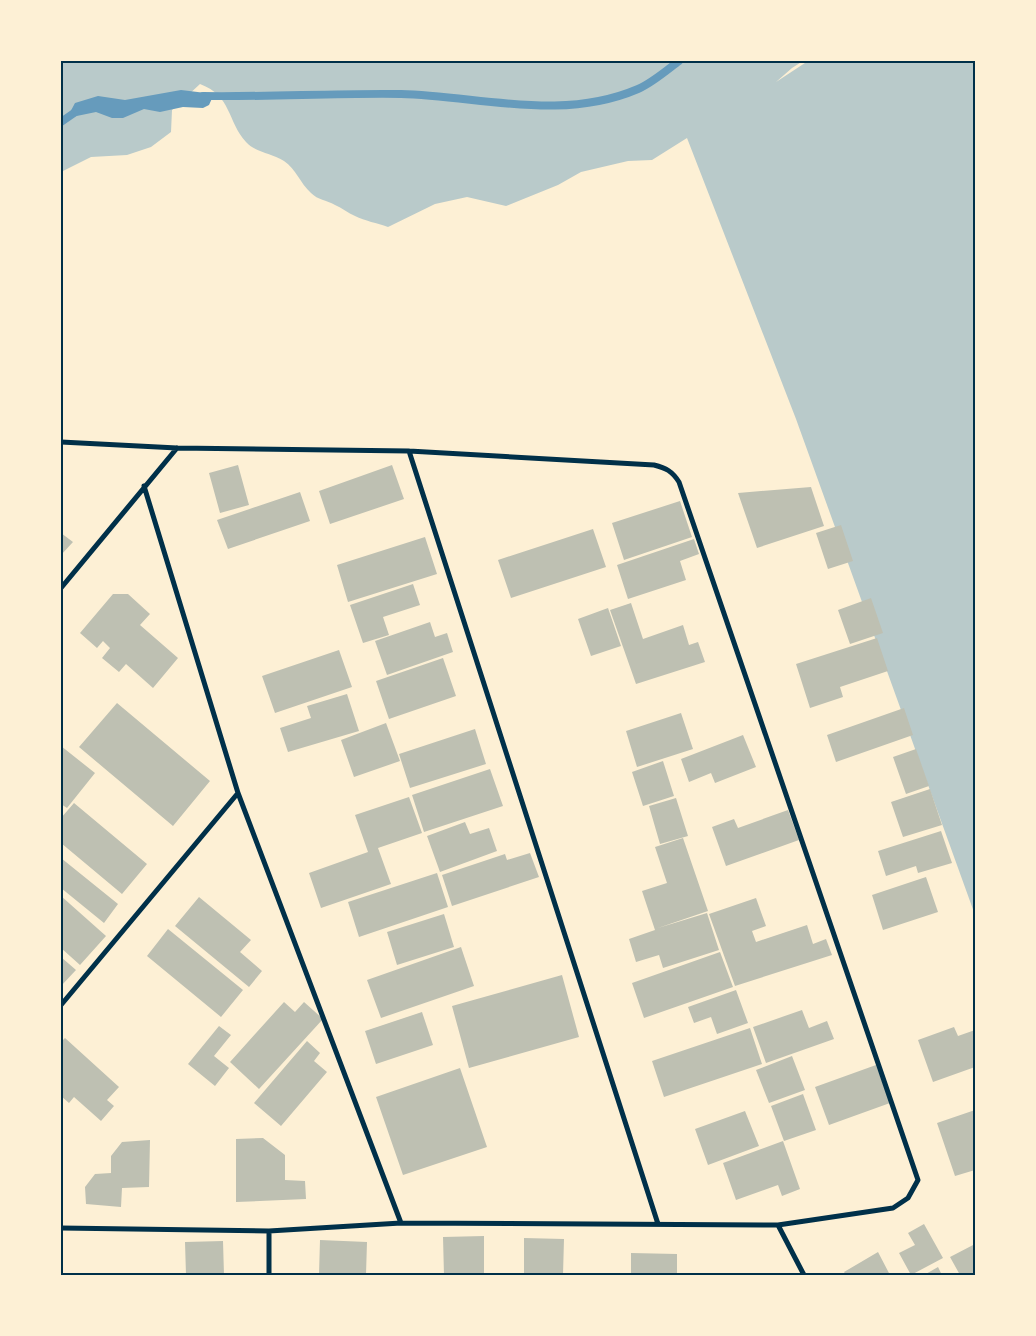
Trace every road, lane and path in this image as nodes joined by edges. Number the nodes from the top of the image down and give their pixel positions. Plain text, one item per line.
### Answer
1 (61, 442) edge
2 (177, 448) junction
3 (409, 451) junction
4 (144, 486) junction
5 (61, 588) edge
6 (238, 793) junction
7 (61, 1005) edge
8 (400, 1223) junction
9 (658, 1224) junction
10 (778, 1225) junction
11 (61, 1228) edge
12 (269, 1231) junction
13 (268, 1275) edge
14 (804, 1275) edge

1 - 2 street
2 - 3 street
2 - 4 street
3 - 9 street
3 - 10 street
4 - 5 street
4 - 6 street
6 - 7 street
6 - 8 street
8 - 9 street
8 - 12 street
9 - 10 street
10 - 14 street
11 - 12 street
12 - 13 street

